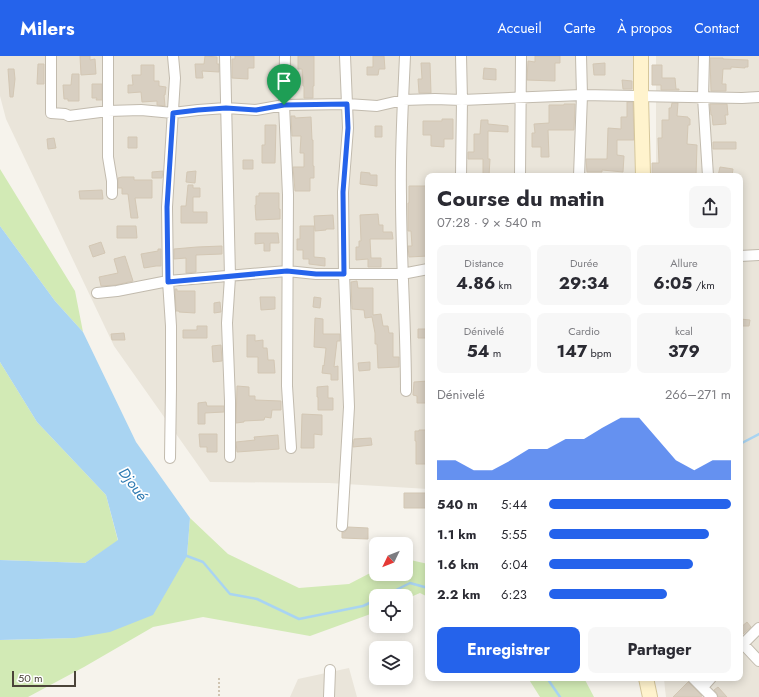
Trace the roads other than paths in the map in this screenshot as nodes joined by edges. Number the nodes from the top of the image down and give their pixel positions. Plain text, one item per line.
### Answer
1 (52, 56) edge
2 (108, 56) edge
3 (173, 56) edge
4 (225, 56) edge
5 (285, 56) edge
6 (345, 56) edge
7 (405, 56) edge
8 (461, 56) edge
9 (521, 56) edge
10 (581, 56) edge
11 (641, 56) edge
12 (704, 56) edge
13 (582, 95) junction
14 (641, 96) junction
15 (520, 97) junction
16 (703, 97) junction
17 (759, 97) edge
18 (403, 100) junction
19 (462, 100) junction
20 (347, 104) junction
21 (284, 105) junction
22 (226, 108) junction
23 (108, 111) junction
24 (173, 113) junction
25 (461, 173) edge
26 (520, 173) edge
27 (579, 173) edge
28 (643, 173) edge
29 (708, 173) edge
30 (112, 194) dead end
31 (759, 255) edge
32 (743, 256) edge
33 (425, 270) edge
34 (287, 271) junction
35 (344, 274) junction
36 (402, 274) junction
37 (230, 277) junction
38 (168, 282) junction
39 (97, 294) dead end
40 (406, 391) dead end
41 (291, 448) dead end
42 (230, 457) dead end
43 (170, 458) dead end
44 (342, 526) dead end
45 (759, 628) edge
46 (743, 644) edge
47 (743, 648) edge
48 (759, 661) edge
49 (330, 670) dead end
50 (647, 681) edge
51 (696, 681) edge
52 (709, 681) edge
53 (703, 687) junction
54 (329, 697) edge
55 (650, 697) edge
56 (712, 697) edge

1 - 23 street
2 - 23 street
3 - 24 street
4 - 22 street
5 - 21 street
6 - 20 street
7 - 18 street
8 - 19 street
9 - 15 street
10 - 13 street
11 - 14 street
12 - 16 street
13 - 14 street
13 - 15 street
13 - 27 street
14 - 16 street
14 - 28 street
15 - 19 street
15 - 26 street
16 - 17 street
16 - 29 street
18 - 19 street
18 - 20 street
18 - 36 street
19 - 25 street
20 - 21 street
20 - 35 street
21 - 22 street
21 - 34 street
22 - 24 street
22 - 37 street
23 - 24 street
23 - 30 street
24 - 38 street
31 - 32 street
33 - 36 street
34 - 35 street
34 - 37 street
34 - 41 street
35 - 36 street
35 - 44 street
36 - 40 street
37 - 38 street
37 - 42 street
38 - 39 street
38 - 43 street
45 - 46 street
47 - 48 street
49 - 54 street
50 - 55 street
51 - 53 street
52 - 53 street
53 - 56 street

